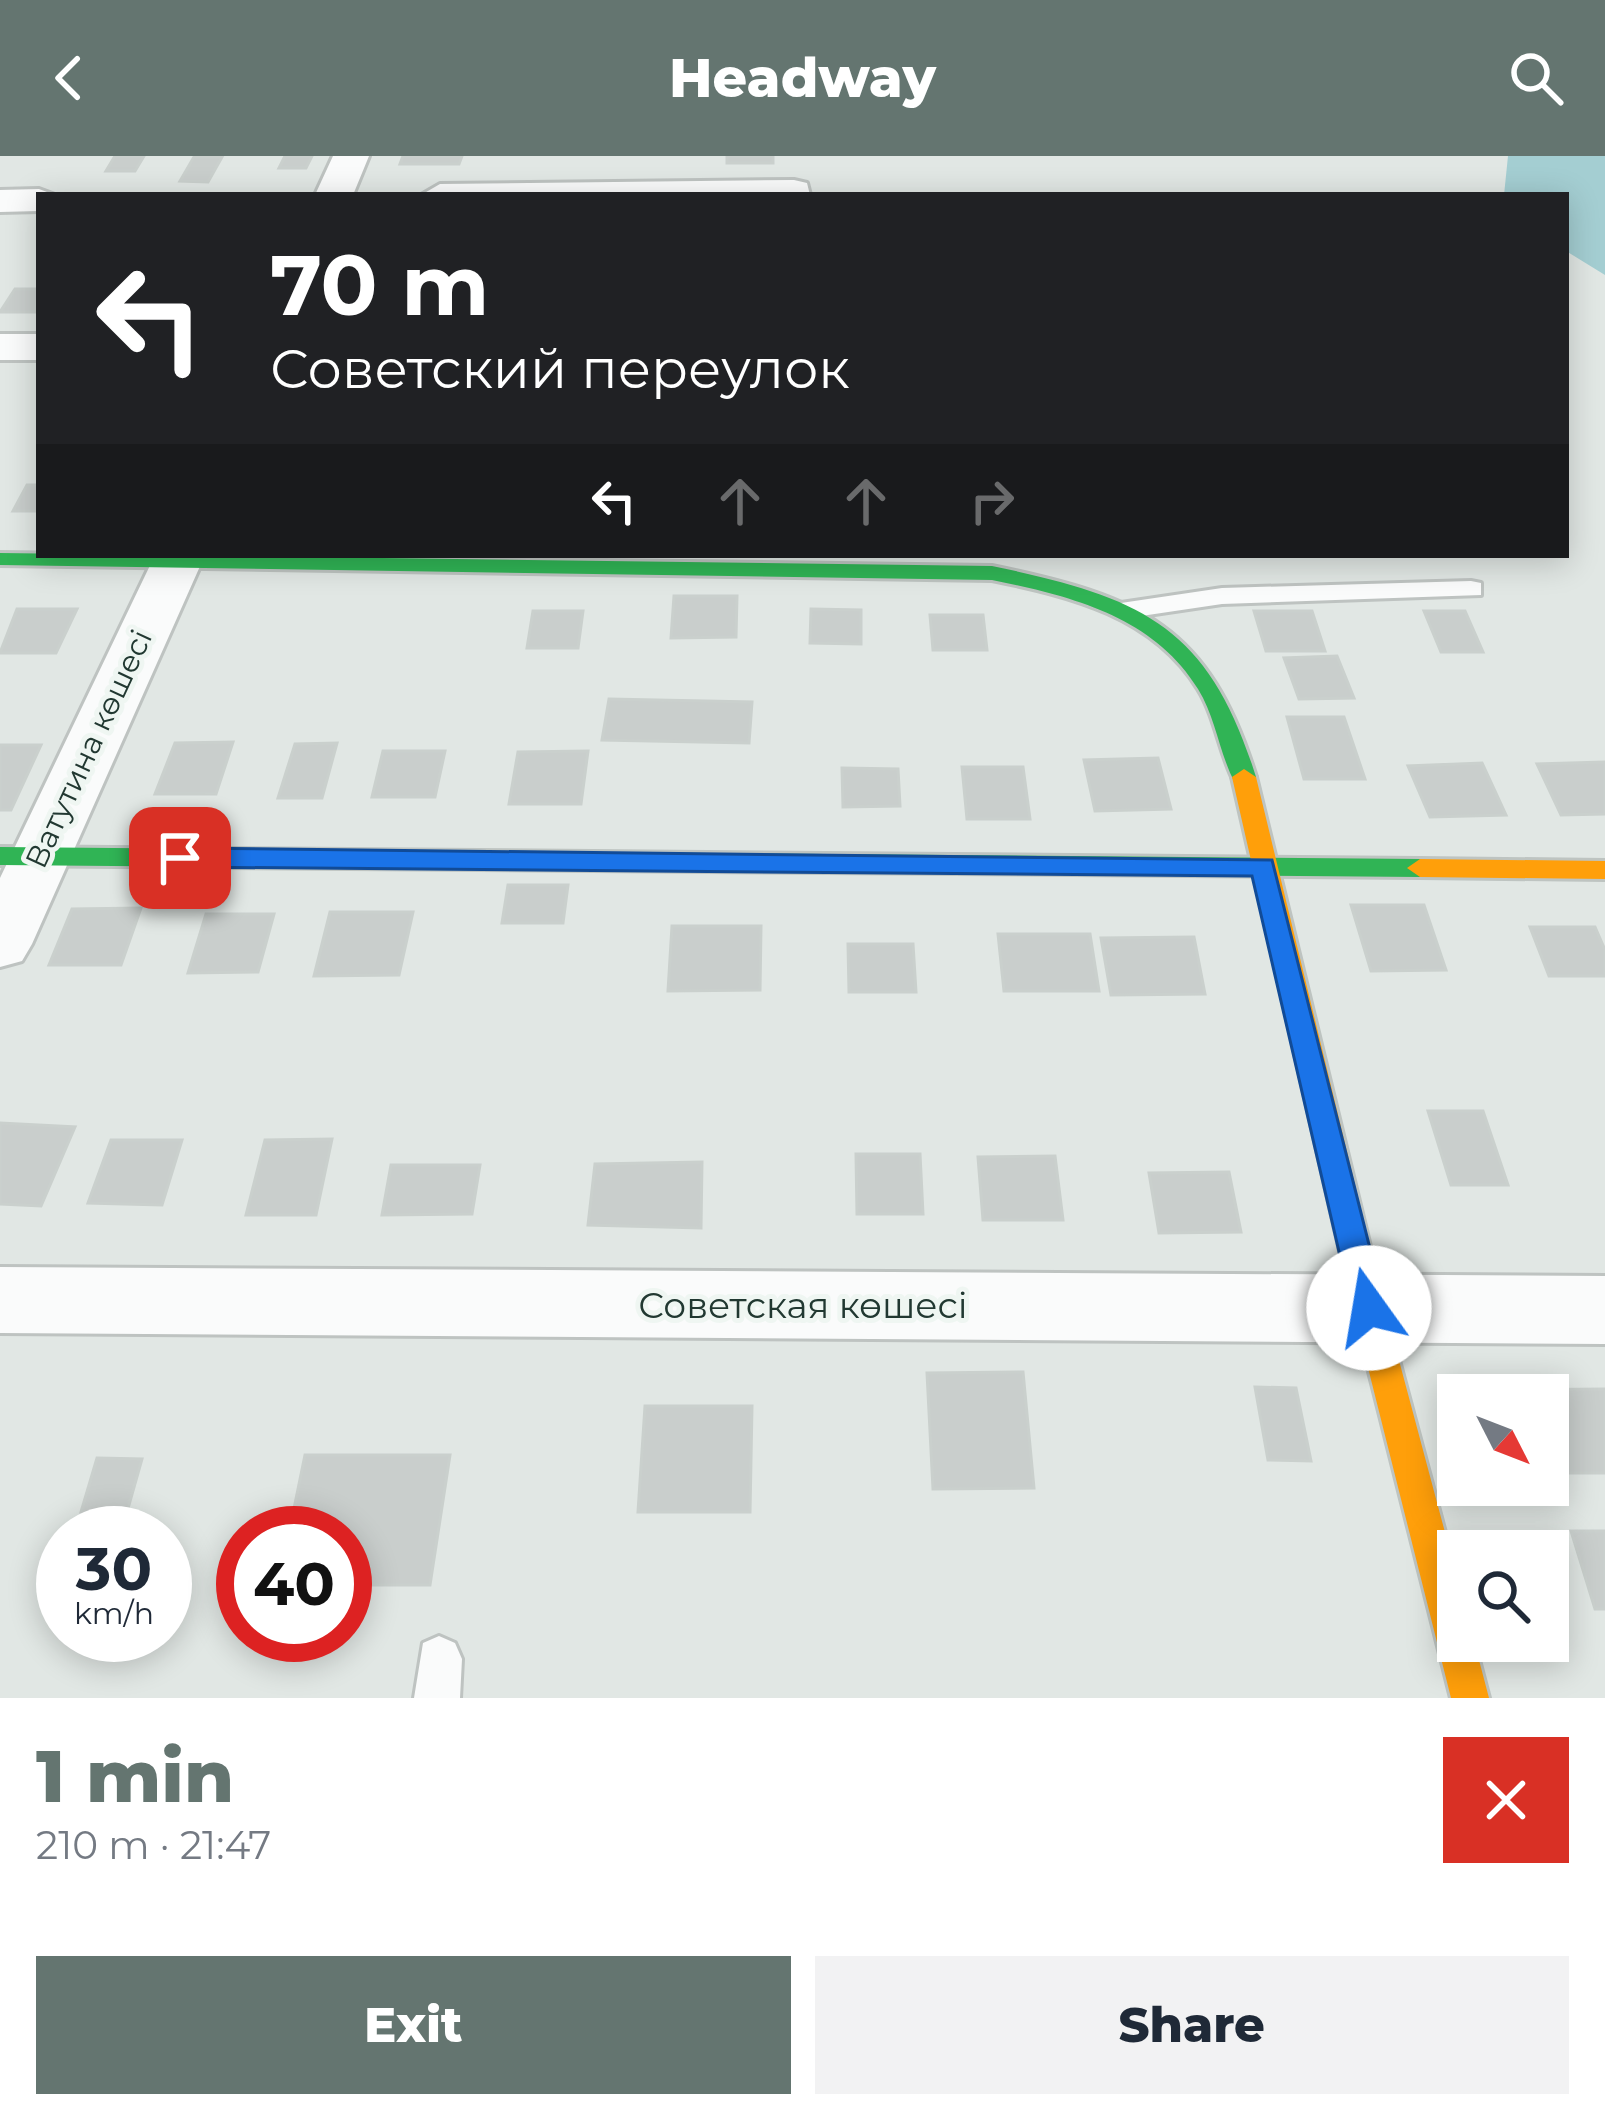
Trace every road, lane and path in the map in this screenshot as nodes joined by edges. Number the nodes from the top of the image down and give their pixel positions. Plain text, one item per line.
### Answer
1 (351, 156) edge
2 (794, 191) dead end
3 (335, 192) edge
4 (706, 192) edge
5 (36, 200) edge
6 (0, 201) edge
7 (0, 347) edge
8 (36, 347) edge
9 (178, 558) edge
10 (0, 559) edge
11 (636, 562) edge
12 (857, 563) edge
13 (1471, 589) dead end
14 (1121, 611) junction
15 (20, 856) edge
16 (1263, 867) junction
17 (1605, 870) edge
18 (0, 944) edge
19 (0, 1300) edge
20 (1369, 1308) junction
21 (1605, 1310) edge
22 (1470, 1698) edge

1 - 3 street
2 - 4 street
5 - 6 street
7 - 8 street
9 - 10 street
9 - 11 street
9 - 15 street, Ватутина көшесі
11 - 12 street
12 - 14 street
13 - 14 lane
14 - 16 street
15 - 16 street
15 - 18 street, Ватутина көшесі
16 - 17 street
16 - 20 street
19 - 20 street, Советская көшесі
20 - 21 street, Советская көшесі
20 - 22 street

